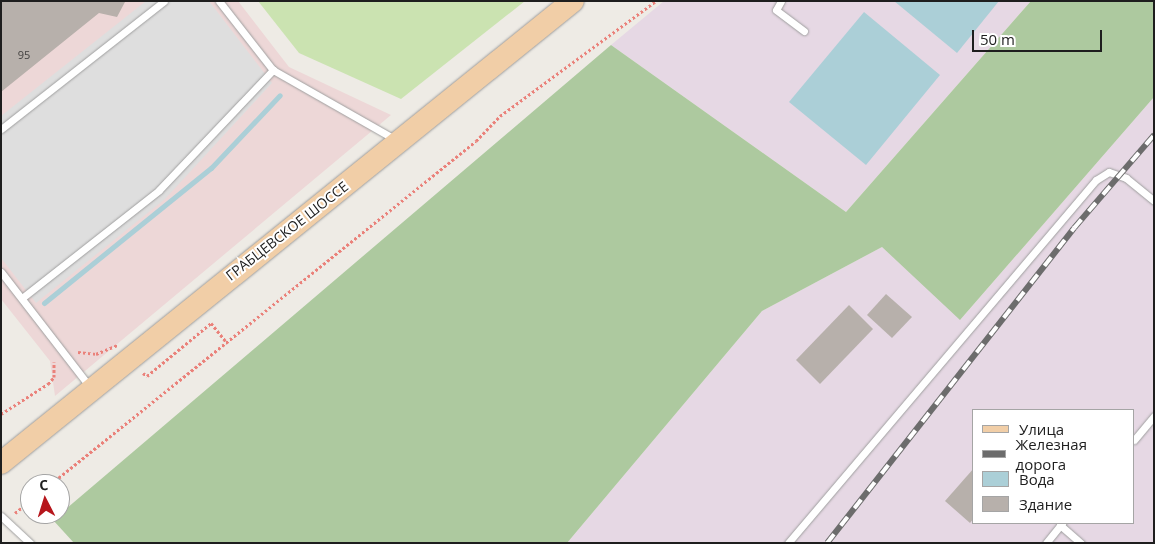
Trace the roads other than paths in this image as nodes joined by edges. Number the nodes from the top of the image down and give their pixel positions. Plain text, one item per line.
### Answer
1 (164, 1) edge
2 (219, 1) edge
3 (573, 1) edge
4 (782, 1) edge
5 (804, 31) dead end
6 (273, 70) junction
7 (1, 130) edge
8 (401, 142) junction
9 (1154, 201) edge
10 (1, 272) edge
11 (22, 298) junction
12 (91, 387) junction
13 (1154, 416) edge
14 (1135, 439) edge
15 (1, 463) edge
16 (1, 516) edge
17 (1061, 524) edge
18 (30, 543) edge
19 (788, 543) edge
20 (1046, 543) edge
21 (1081, 543) edge

1 - 7 lane
2 - 6 lane
3 - 8 main road, ГРАБЦЕВСКОЕ ШОССЕ
4 - 5 lane
6 - 8 lane
6 - 11 lane
8 - 12 main road, ГРАБЦЕВСКОЕ ШОССЕ
9 - 19 lane
10 - 11 lane
11 - 12 lane
12 - 15 main road, ГРАБЦЕВСКОЕ ШОССЕ
13 - 14 lane
16 - 18 lane
17 - 20 lane
17 - 21 lane

